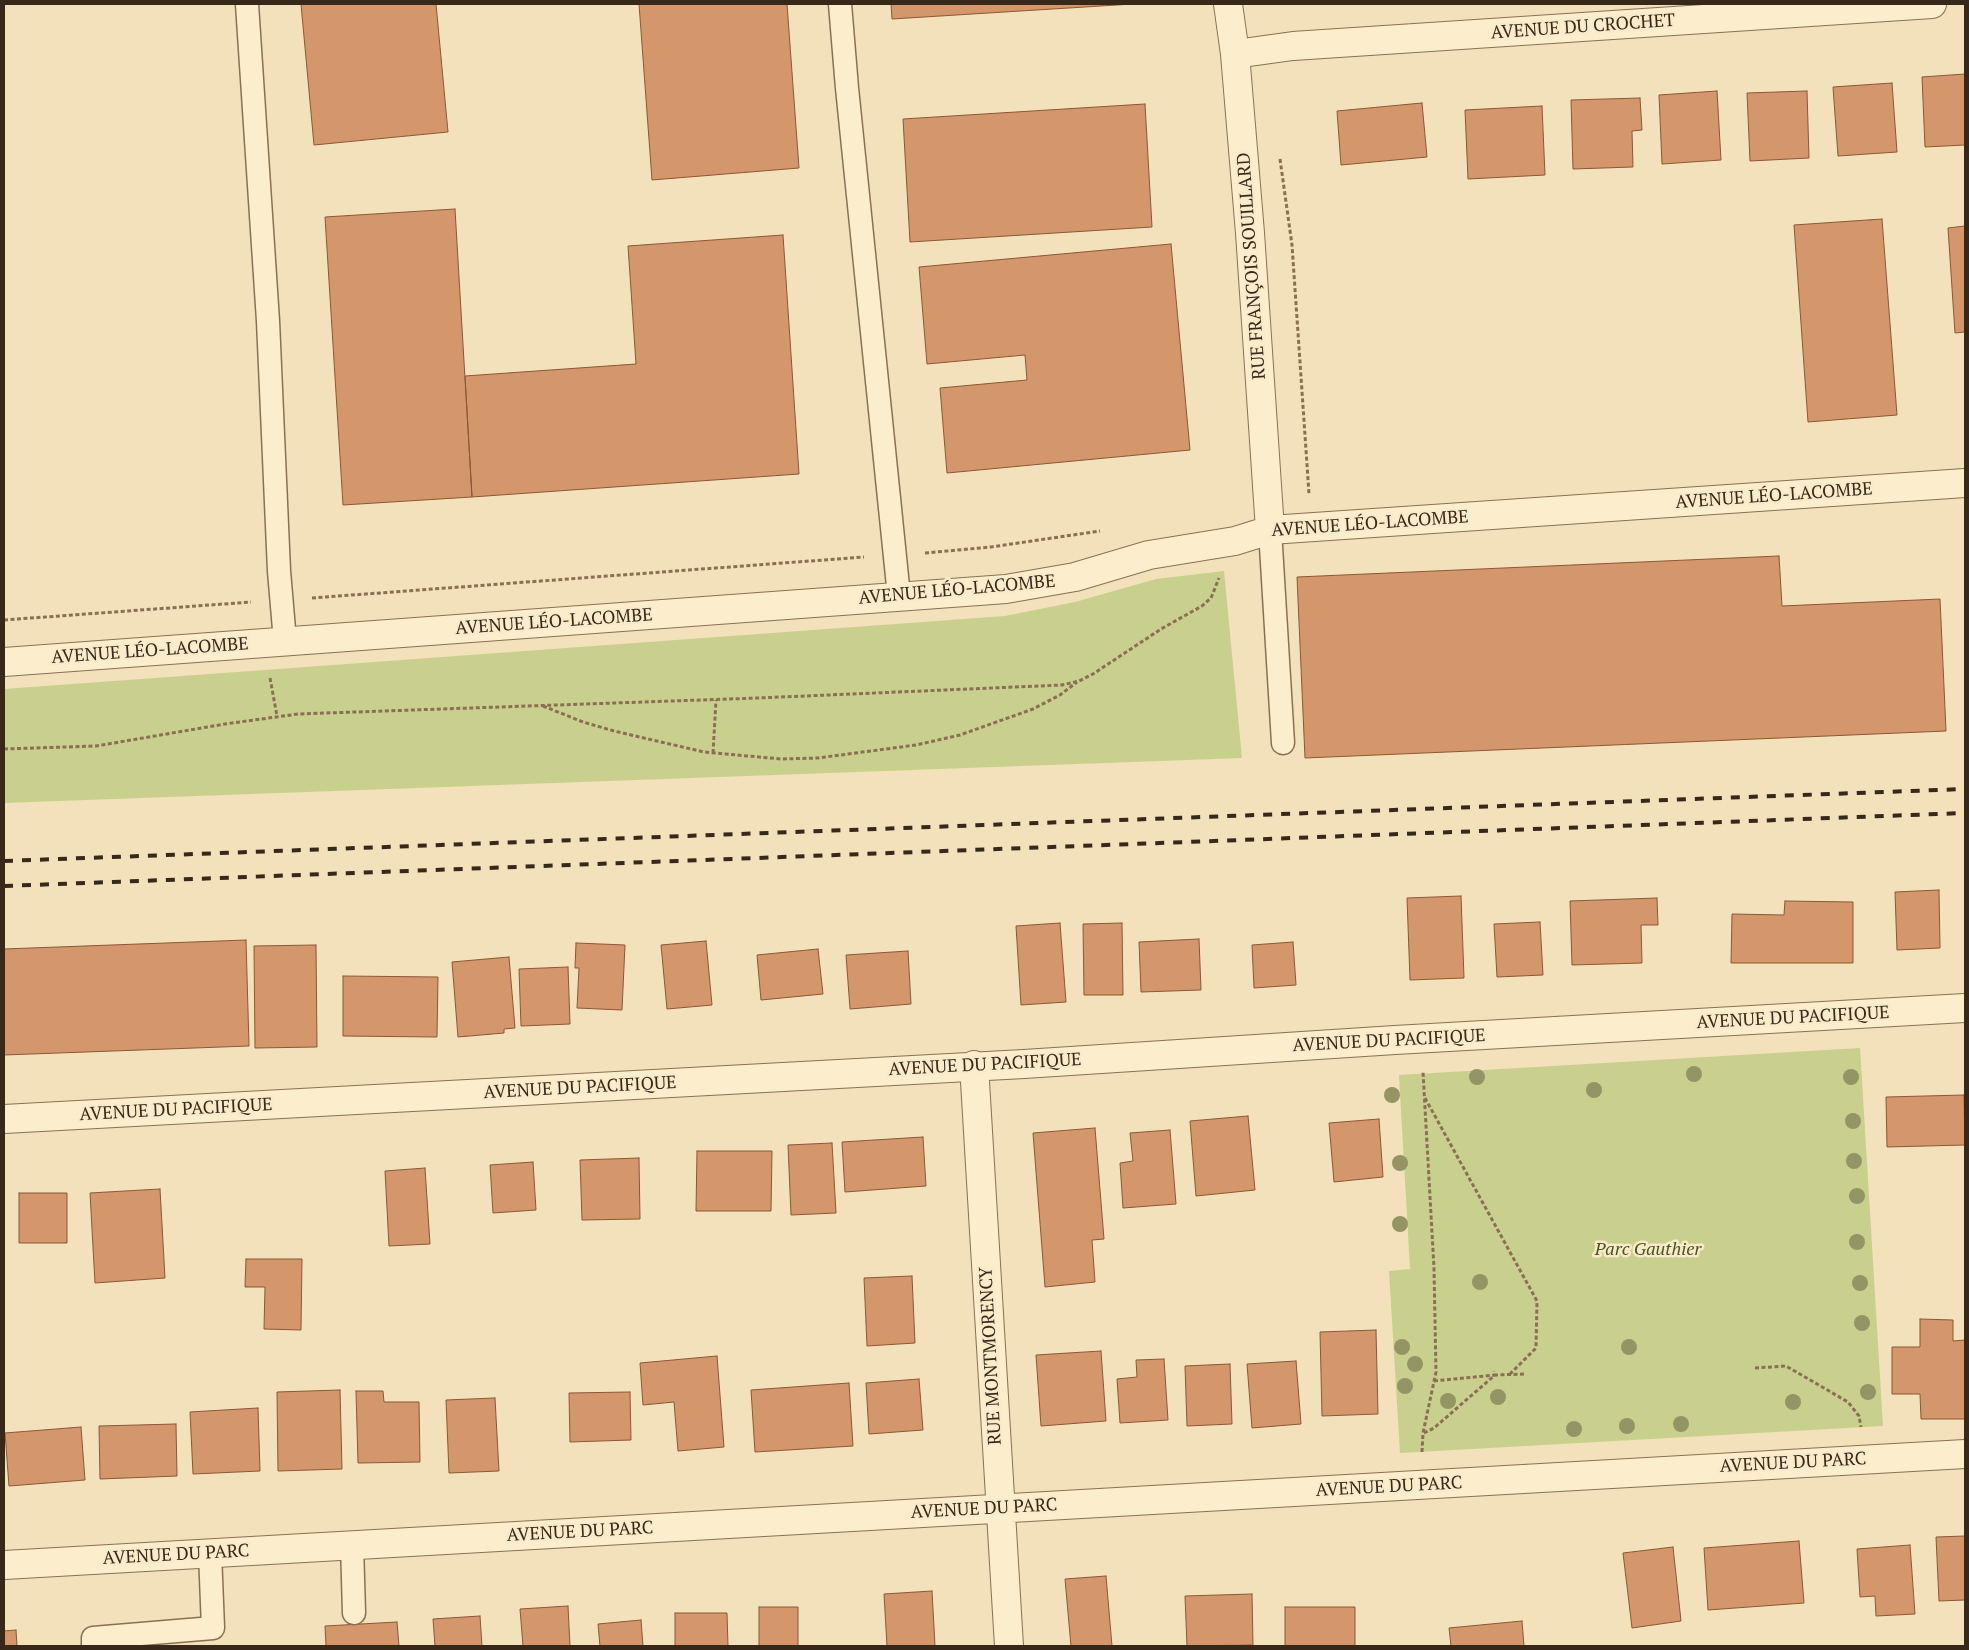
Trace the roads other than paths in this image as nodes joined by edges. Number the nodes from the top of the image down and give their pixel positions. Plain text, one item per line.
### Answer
1 (247, 4) edge
2 (840, 4) edge
3 (1228, 4) edge
4 (1932, 4) edge
5 (1235, 54) junction
6 (1965, 483) edge
7 (1270, 530) junction
8 (899, 596) junction
9 (285, 641) junction
10 (4, 662) edge
11 (1283, 743) dead end
12 (1965, 1008) edge
13 (974, 1065) junction
14 (4, 1119) edge
15 (1965, 1454) edge
16 (1000, 1508) junction
17 (352, 1546) junction
18 (210, 1553) junction
19 (4, 1565) edge
20 (354, 1613) dead end
21 (93, 1646) edge
22 (1008, 1646) edge

1 - 9 lane
2 - 8 lane
3 - 5 street, RUE FRANÇOIS SOUILLARD
4 - 5 street, AVENUE DU CROCHET
5 - 7 street, RUE FRANÇOIS SOUILLARD
6 - 7 street, AVENUE LÉO-LACOMBE
7 - 8 street, AVENUE LÉO-LACOMBE
7 - 11 lane
8 - 9 street, AVENUE LÉO-LACOMBE
9 - 10 street, AVENUE LÉO-LACOMBE
12 - 13 street, AVENUE DU PACIFIQUE
13 - 14 street, AVENUE DU PACIFIQUE
13 - 16 street, RUE MONTMORENCY
15 - 16 street, AVENUE DU PARC
16 - 17 street, AVENUE DU PARC
16 - 22 street, RUE MONTMORENCY
17 - 18 street, AVENUE DU PARC
17 - 20 lane
18 - 19 street, AVENUE DU PARC
18 - 21 lane

